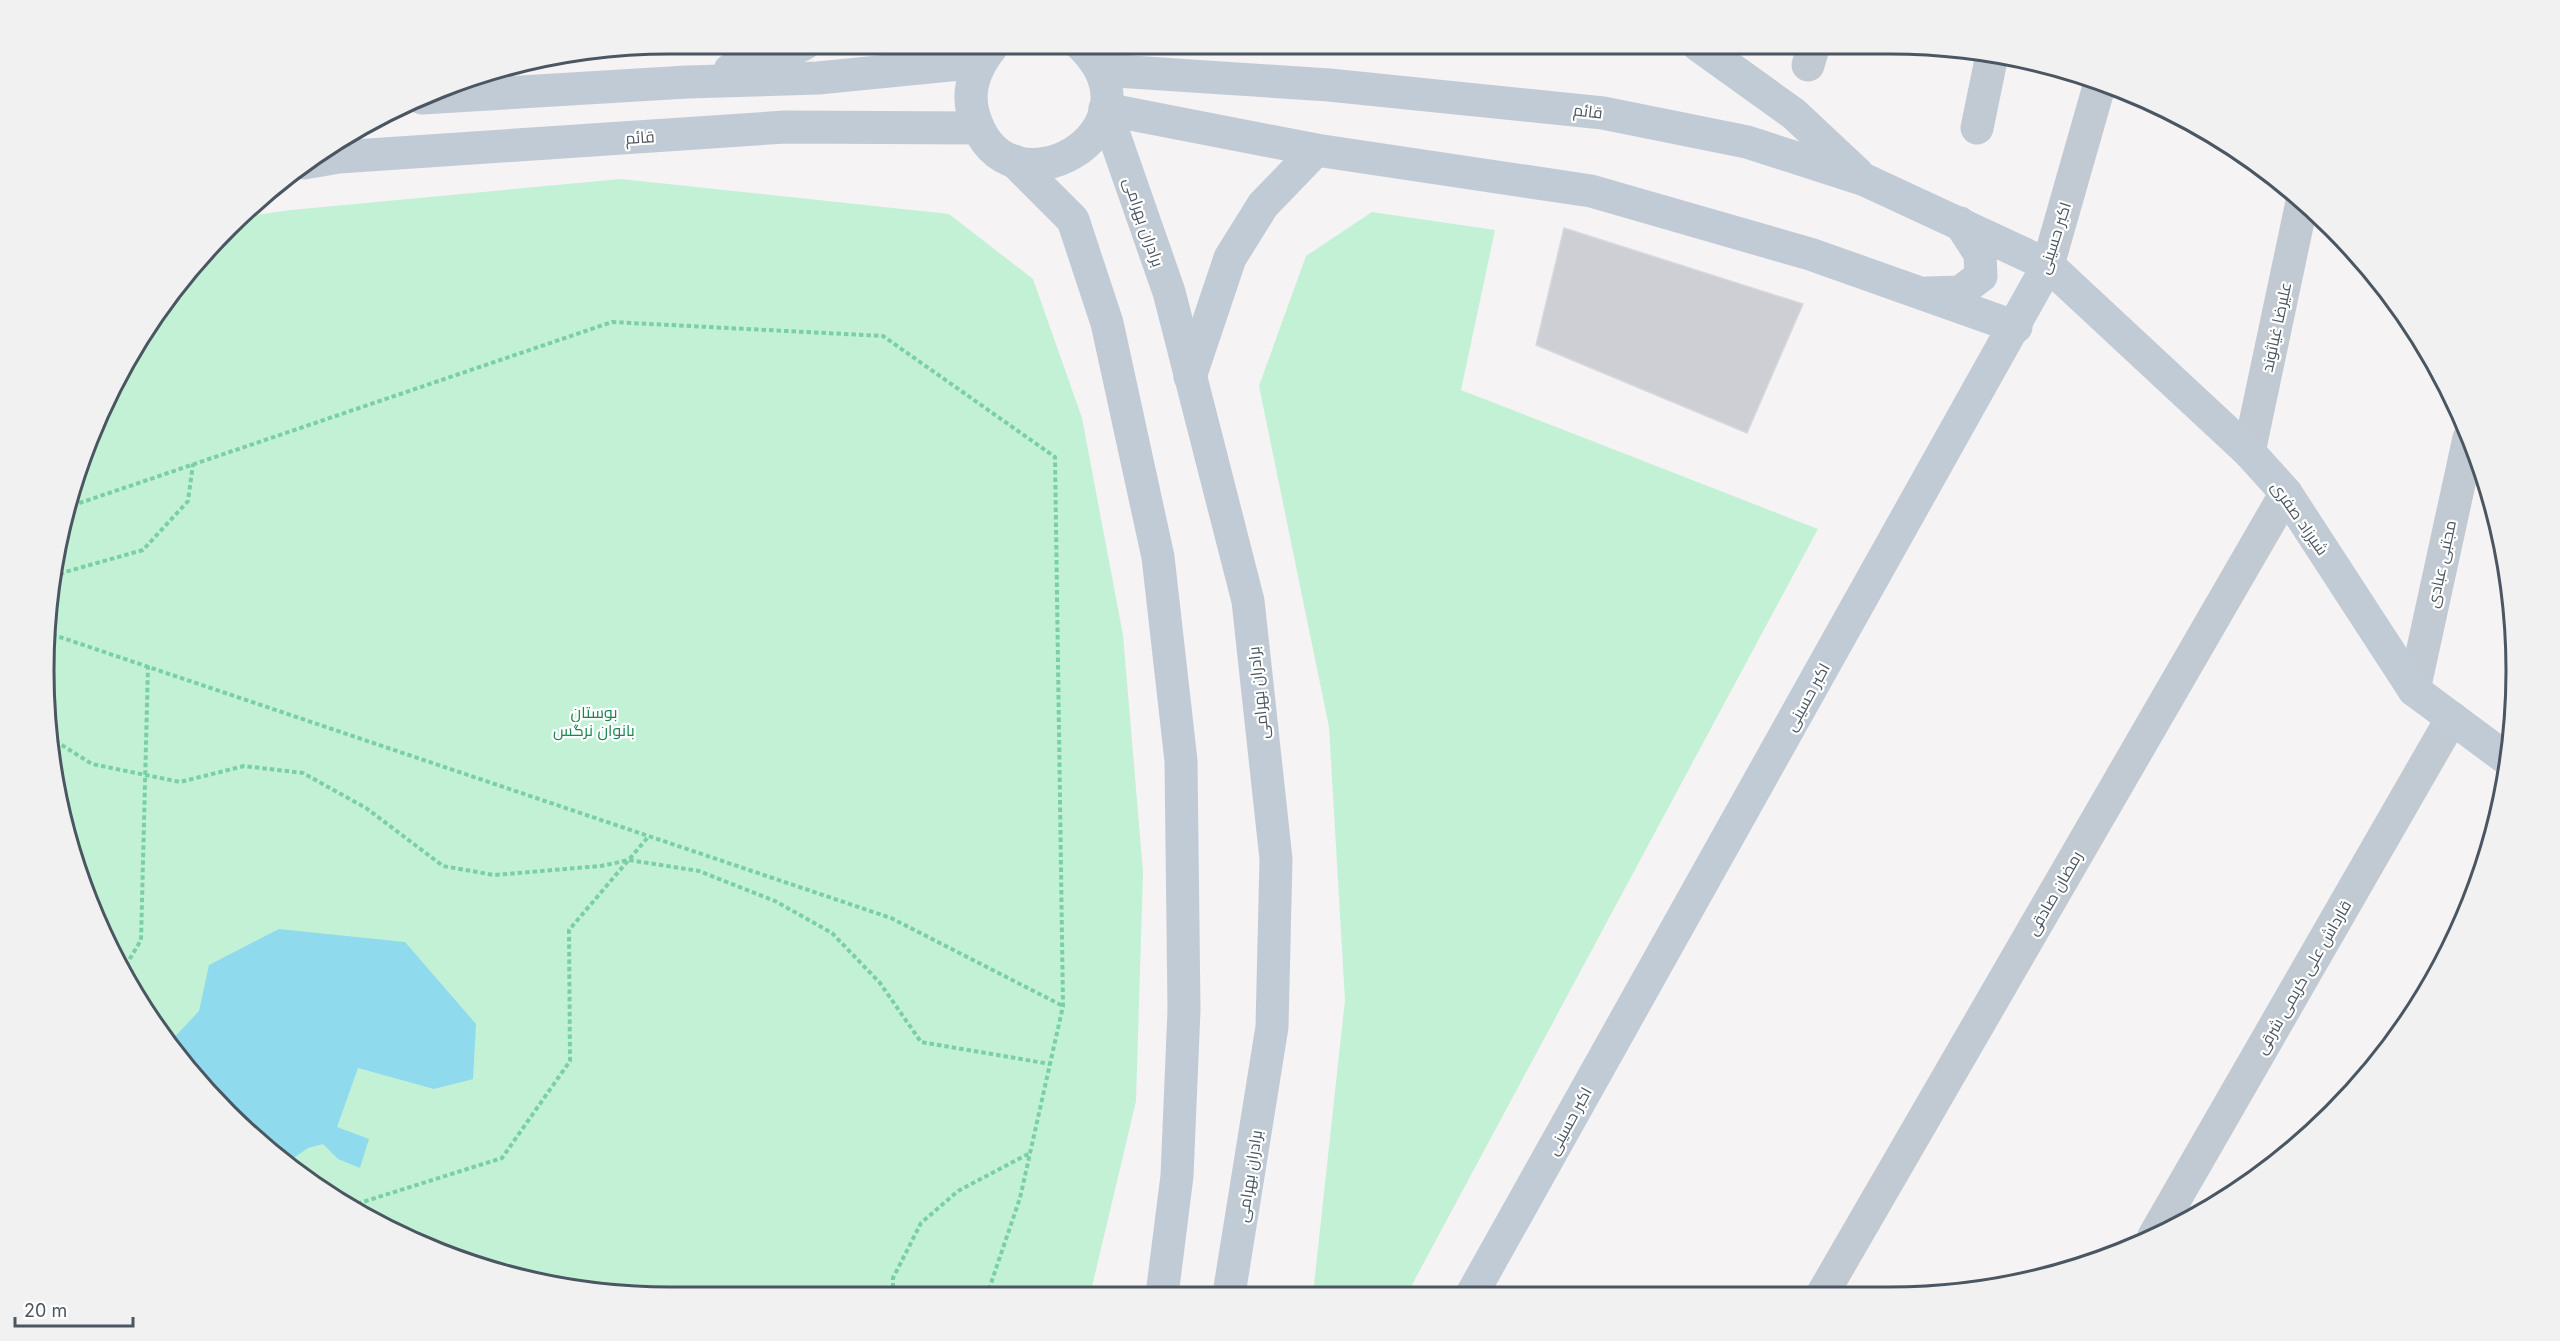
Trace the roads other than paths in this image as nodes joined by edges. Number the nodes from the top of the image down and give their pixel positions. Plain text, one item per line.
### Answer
1 (782, 54) edge
2 (961, 54) edge
3 (983, 54) edge
4 (1091, 54) edge
5 (1711, 54) edge
6 (1990, 63) edge
7 (1101, 70) junction
8 (687, 82) junction
9 (2098, 91) edge
10 (447, 96) edge
11 (1105, 109) junction
12 (977, 128) junction
13 (1977, 128) dead end
14 (1316, 150) junction
15 (326, 159) edge
16 (1014, 161) junction
17 (1865, 180) junction
18 (2300, 211) edge
19 (1960, 223) junction
20 (2049, 265) junction
21 (1922, 294) junction
22 (2016, 327) junction
23 (1190, 377) junction
24 (2249, 452) junction
25 (2466, 453) edge
26 (2286, 493) junction
27 (2414, 690) junction
28 (2452, 718) junction
29 (2500, 754) edge
30 (2161, 1223) edge
31 (1163, 1287) edge
32 (1230, 1287) edge
33 (1476, 1287) edge
34 (1826, 1287) edge

1 - 8 main road
2 - 8 main road
3 - 12 main road
4 - 7 main road
5 - 17 main road
6 - 13 street
7 - 11 main road
7 - 17 main road, قائم
8 - 10 main road
9 - 20 street, اکبر حسینی
11 - 14 main road
11 - 16 main road
11 - 23 main road, برادران بهرامی
12 - 15 main road, قائم
12 - 16 main road
14 - 21 main road
14 - 23 main road
16 - 31 main road
17 - 19 main road, قائم
18 - 24 street, علیرضا غیاثوند
19 - 20 main road, قائم
19 - 21 main road
20 - 22 main road, اکبر حسینی
20 - 24 main road, شیرزاد صفری
21 - 22 main road
22 - 33 main road, اکبر حسینی
23 - 32 main road, برادران بهرامی
24 - 26 main road, شیرزاد صفری
25 - 27 street, مجتبی عبادی
26 - 27 main road, شیرزاد صفری
26 - 34 street, رمضان صادقی
27 - 28 main road, شیرزاد صفری
28 - 29 main road, شیرزاد صفری
28 - 30 street, قارداش علی کریمی شرقی

